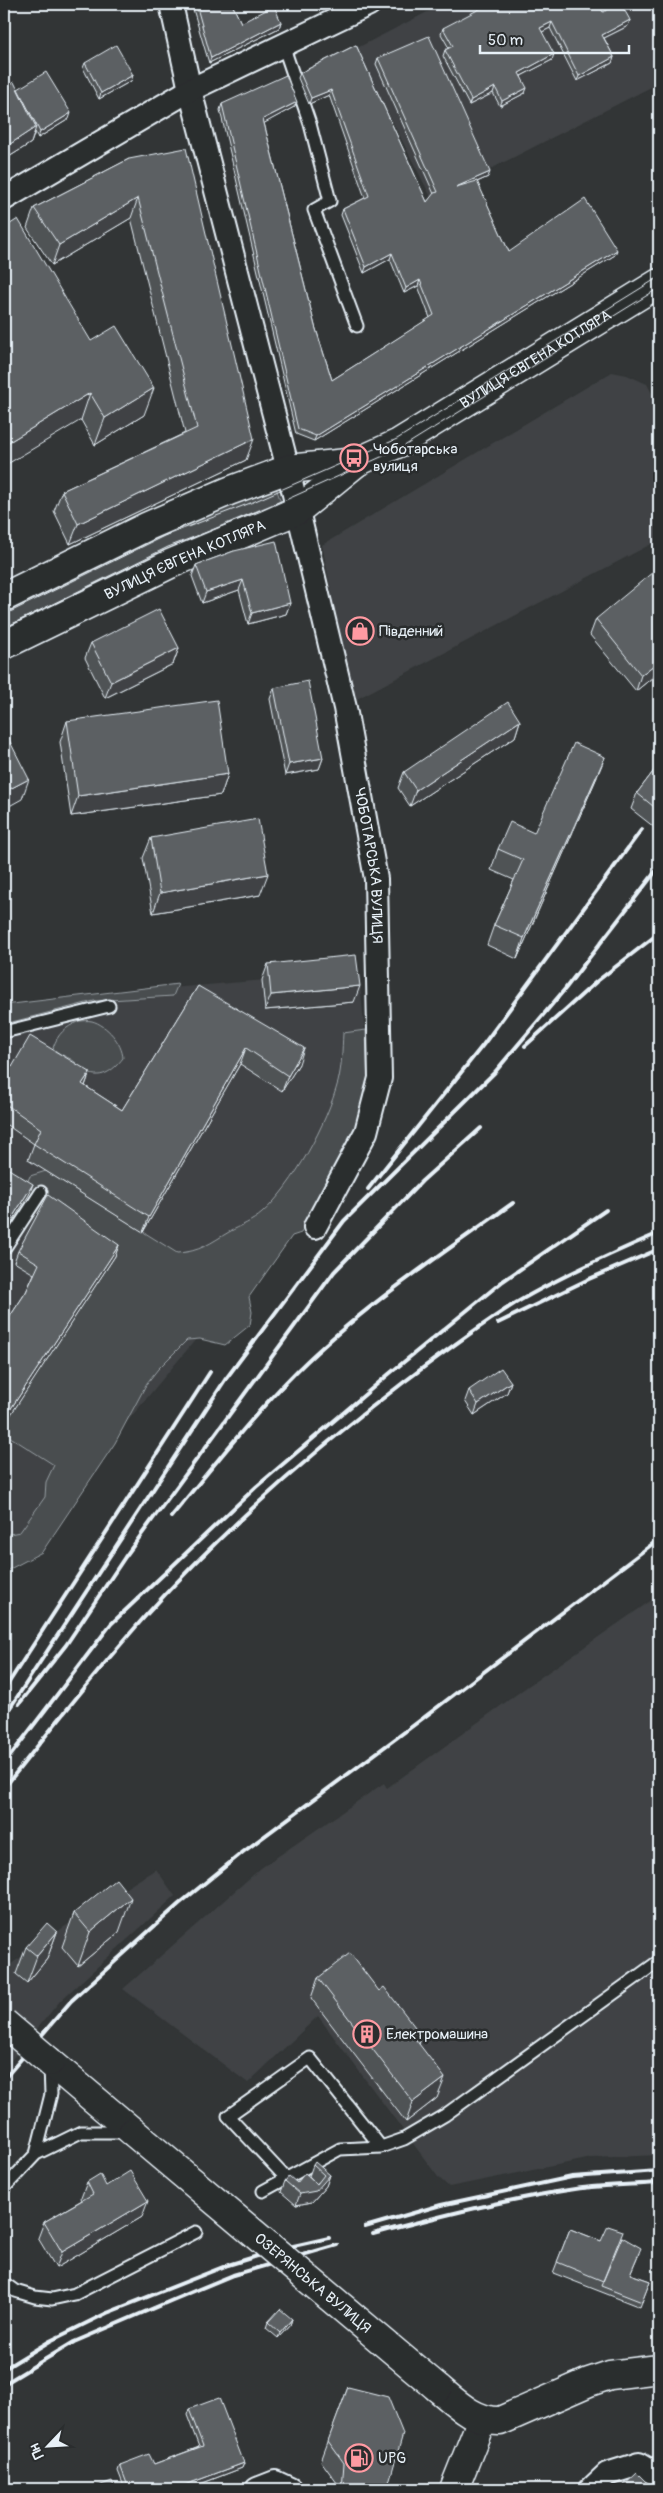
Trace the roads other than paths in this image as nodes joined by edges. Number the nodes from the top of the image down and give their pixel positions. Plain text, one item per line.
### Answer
1 (171, 4) edge
2 (369, 4) edge
3 (283, 45) junction
4 (190, 90) junction
5 (4, 199) edge
6 (659, 283) edge
7 (356, 326) dead end
8 (357, 462) junction
9 (288, 469) junction
10 (298, 510) junction
11 (4, 597) edge
12 (4, 645) edge
13 (109, 1006) dead end
14 (4, 1032) edge
15 (41, 1192) dead end
16 (315, 1227) dead end
17 (4, 1249) edge
18 (659, 1961) edge
19 (4, 2023) edge
20 (50, 2062) junction
21 (133, 2132) junction
22 (381, 2147) junction
23 (36, 2154) junction
24 (285, 2178) junction
25 (4, 2188) edge
26 (263, 2191) dead end
27 (196, 2232) dead end
28 (4, 2283) edge
29 (659, 2369) edge
30 (482, 2418) junction
31 (659, 2476) edge
32 (454, 2489) edge
33 (591, 2489) edge

1 - 4 street, ЧОБОТАРСЬКА ВУЛИЦЯ
2 - 3 street
3 - 4 street
3 - 7 lane
4 - 5 street
4 - 9 street, ЧОБОТАРСЬКА ВУЛИЦЯ
6 - 8 main road, ВУЛИЦЯ ЄВГЕНА КОТЛЯРА
8 - 9 main road, ВУЛИЦЯ ЄВГЕНА КОТЛЯРА
8 - 10 main road, ВУЛИЦЯ ЄВГЕНА КОТЛЯРА
9 - 10 street, ЧОБОТАРСЬКА ВУЛИЦЯ
9 - 11 main road, ВУЛИЦЯ ЄВГЕНА КОТЛЯРА
10 - 12 main road, ВУЛИЦЯ ЄВГЕНА КОТЛЯРА
10 - 16 street, ЧОБОТАРСЬКА ВУЛИЦЯ
13 - 14 lane
15 - 17 lane
18 - 22 lane
19 - 20 main road, ОЗЕРЯНСЬКА ВУЛИЦЯ, bridge
20 - 21 main road, ОЗЕРЯНСЬКА ВУЛИЦЯ
20 - 23 lane
21 - 23 lane
21 - 30 main road, ОЗЕРЯНСЬКА ВУЛИЦЯ, bridge
22 - 24 lane
22 - 24 lane
23 - 25 lane
24 - 26 lane
27 - 28 lane
29 - 30 main road, ОЗЕРЯНСЬКА ВУЛИЦЯ
30 - 32 main road
31 - 33 street

